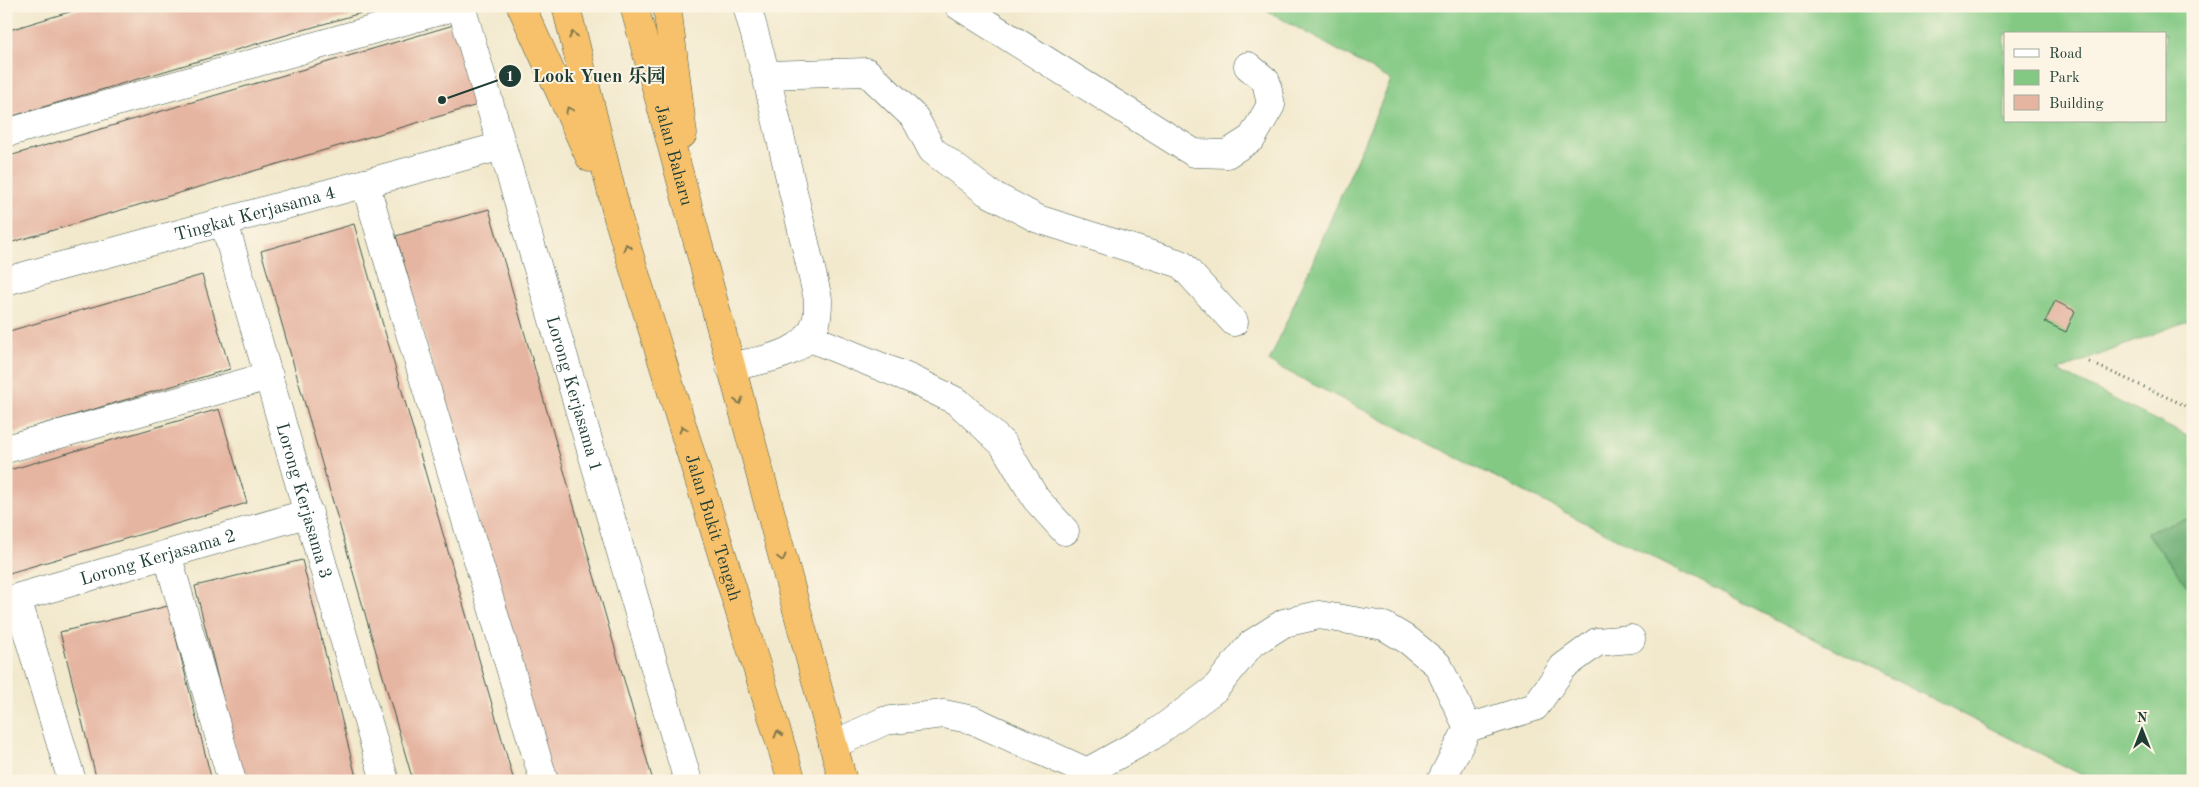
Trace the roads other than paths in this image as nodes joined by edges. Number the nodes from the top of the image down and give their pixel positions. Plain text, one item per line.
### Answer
1 (457, 6) edge
2 (461, 6) edge
3 (522, 6) edge
4 (566, 6) edge
5 (634, 6) edge
6 (667, 6) edge
7 (746, 6) edge
8 (959, 6) edge
9 (1248, 66) dead end
10 (766, 75) junction
11 (6, 133) edge
12 (502, 146) junction
13 (365, 183) junction
14 (618, 218) junction
15 (224, 222) junction
16 (6, 281) edge
17 (713, 304) junction
18 (1234, 322) dead end
19 (808, 337) junction
20 (730, 367) junction
21 (269, 376) junction
22 (6, 449) edge
23 (310, 513) junction
24 (1065, 531) dead end
25 (167, 554) junction
26 (12, 599) edge
27 (1631, 638) dead end
28 (1468, 728) junction
29 (832, 745) junction
30 (1091, 777) edge
31 (72, 781) edge
32 (232, 781) edge
33 (385, 781) edge
34 (544, 781) edge
35 (688, 781) edge
36 (792, 781) edge
37 (844, 781) edge
38 (1441, 781) edge

1 - 11 street
2 - 12 street, Lorong Kerjasama 1
14 -> 3 highway
14 -> 4 highway
5 - 17 highway, Jalan Baharu
6 - 17 highway
7 - 10 street
8 - 9 street
10 - 18 street
10 - 19 street
12 - 13 street, Tingkat Kerjasama 4
12 - 35 street, Lorong Kerjasama 1
13 - 15 street, Tingkat Kerjasama 4
13 - 34 street
36 -> 14 highway, Jalan Bukit Tengah
15 - 16 street, Tingkat Kerjasama 4
15 - 21 street, Lorong Kerjasama 3
17 - 20 highway
19 - 20 street
19 - 24 street
20 -> 29 highway
21 - 22 street
21 - 23 street, Lorong Kerjasama 3
23 - 25 street, Lorong Kerjasama 2
23 - 33 street, Lorong Kerjasama 3
25 - 26 street, Lorong Kerjasama 2
25 - 32 street
26 - 31 street
27 - 28 street
28 - 30 street
28 - 38 street
29 - 30 street
29 - 37 highway

